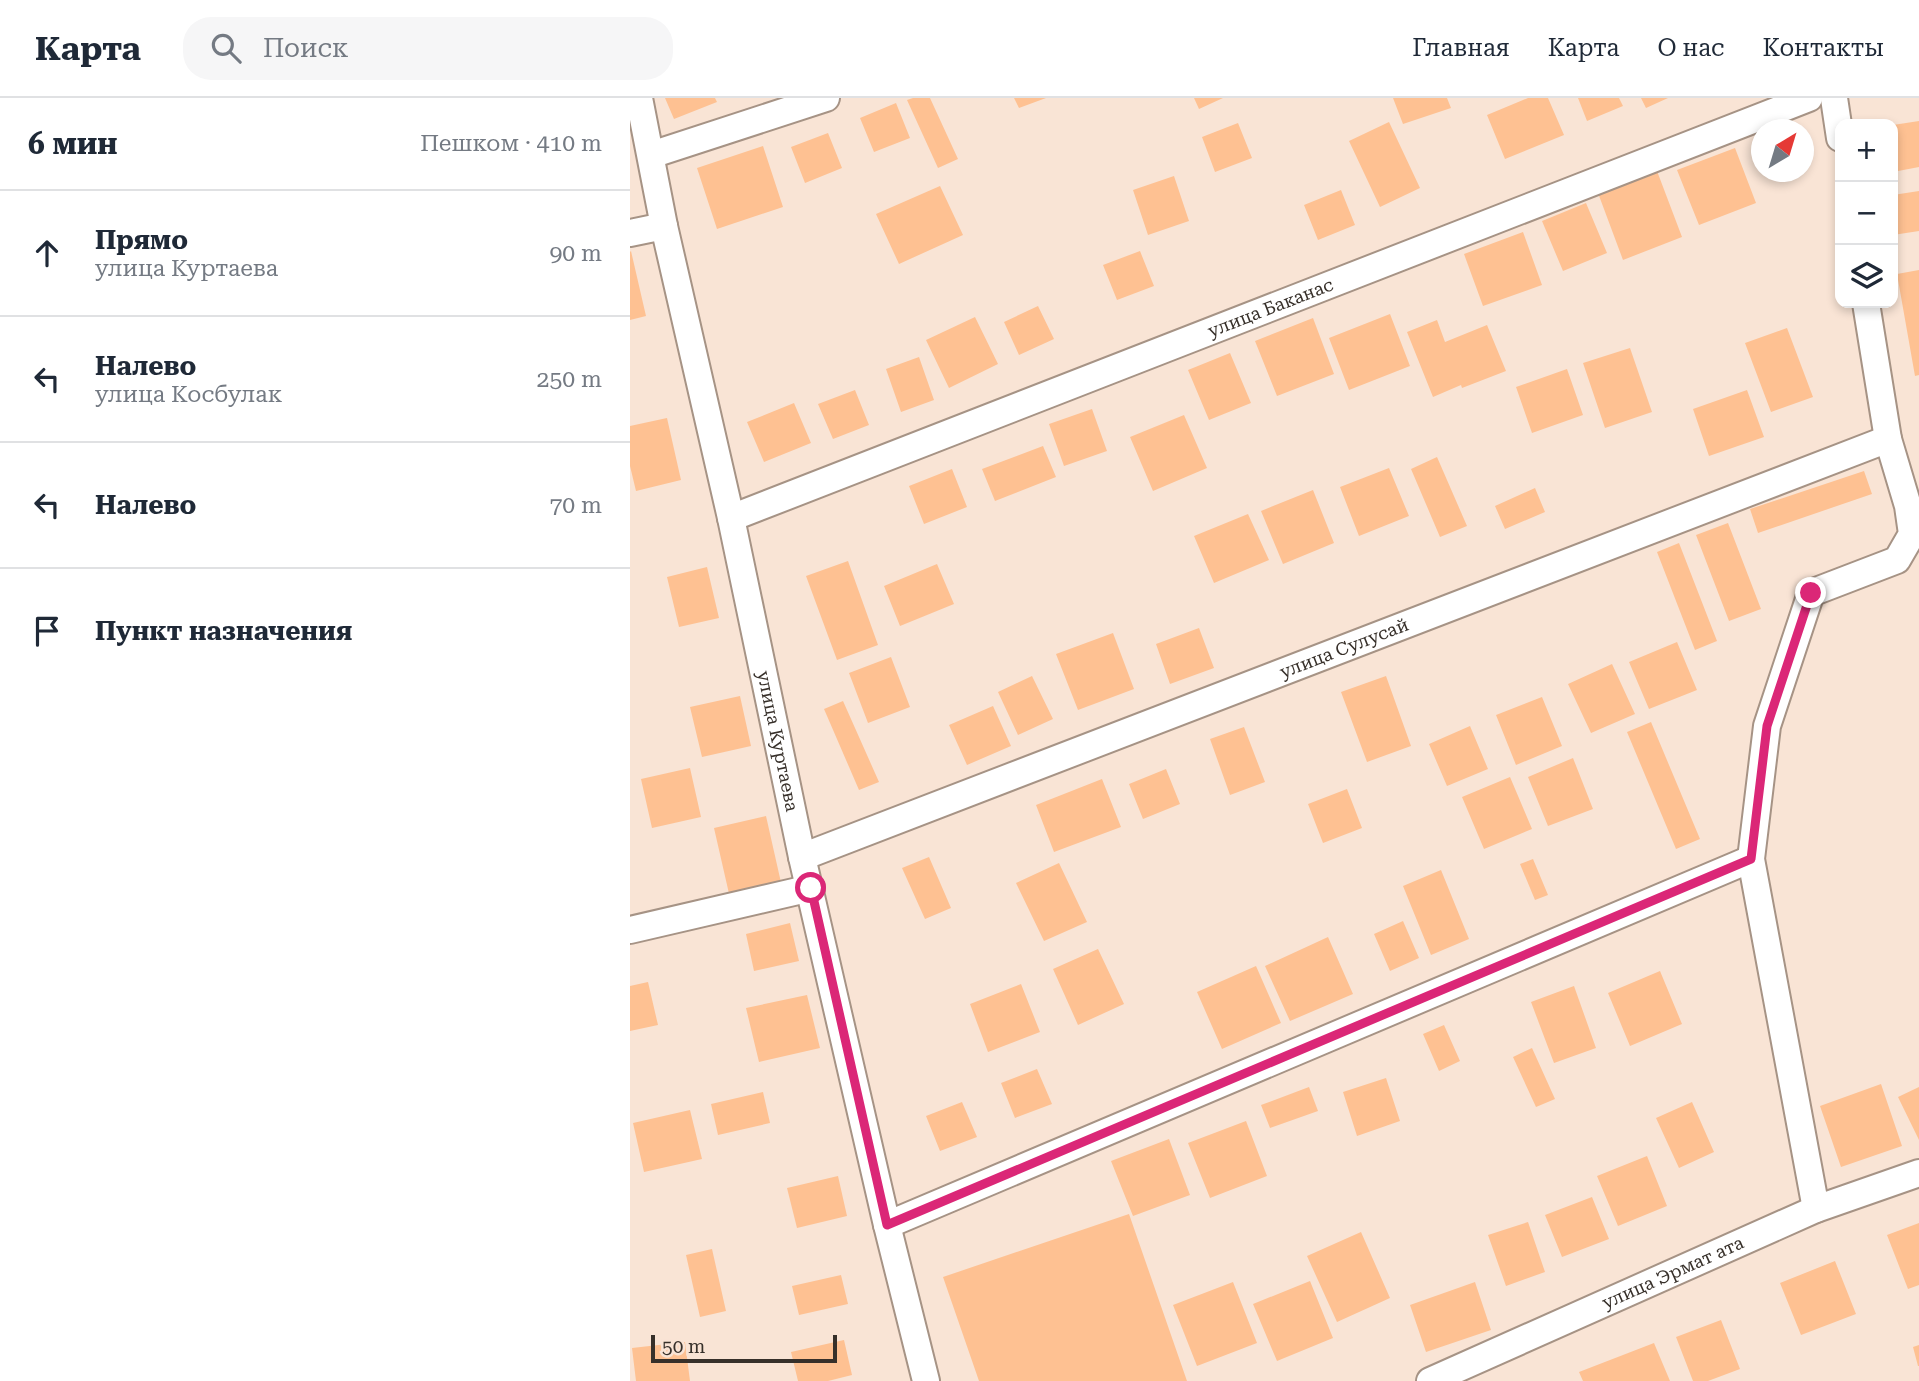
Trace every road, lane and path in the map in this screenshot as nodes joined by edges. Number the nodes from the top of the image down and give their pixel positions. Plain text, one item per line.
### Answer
1 (639, 98) edge
2 (827, 98) edge
3 (1809, 98) edge
4 (1834, 98) edge
5 (1837, 119) edge
6 (651, 155) junction
7 (664, 226) junction
8 (630, 233) edge
9 (1867, 308) edge
10 (1888, 439) junction
11 (731, 517) junction
12 (802, 858) junction
13 (1751, 859) junction
14 (811, 888) junction
15 (630, 930) edge
16 (1919, 1173) edge
17 (1816, 1209) junction
18 (887, 1225) junction
19 (926, 1381) edge
20 (1430, 1381) edge

1 - 6 street, улица Куртаева
2 - 6 street
3 - 11 street, улица Баканас
4 - 5 street
6 - 7 street, улица Куртаева
7 - 8 street
7 - 11 street, улица Куртаева
9 - 10 street
10 - 12 street, улица Сулусай
10 - 13 street
11 - 12 street, улица Куртаева
12 - 14 street, улица Куртаева
13 - 17 street
13 - 18 street
14 - 15 street
14 - 18 street, улица Куртаева
16 - 17 street, улица Эрмат ата
17 - 20 street, улица Эрмат ата
18 - 19 street, улица Куртаева

